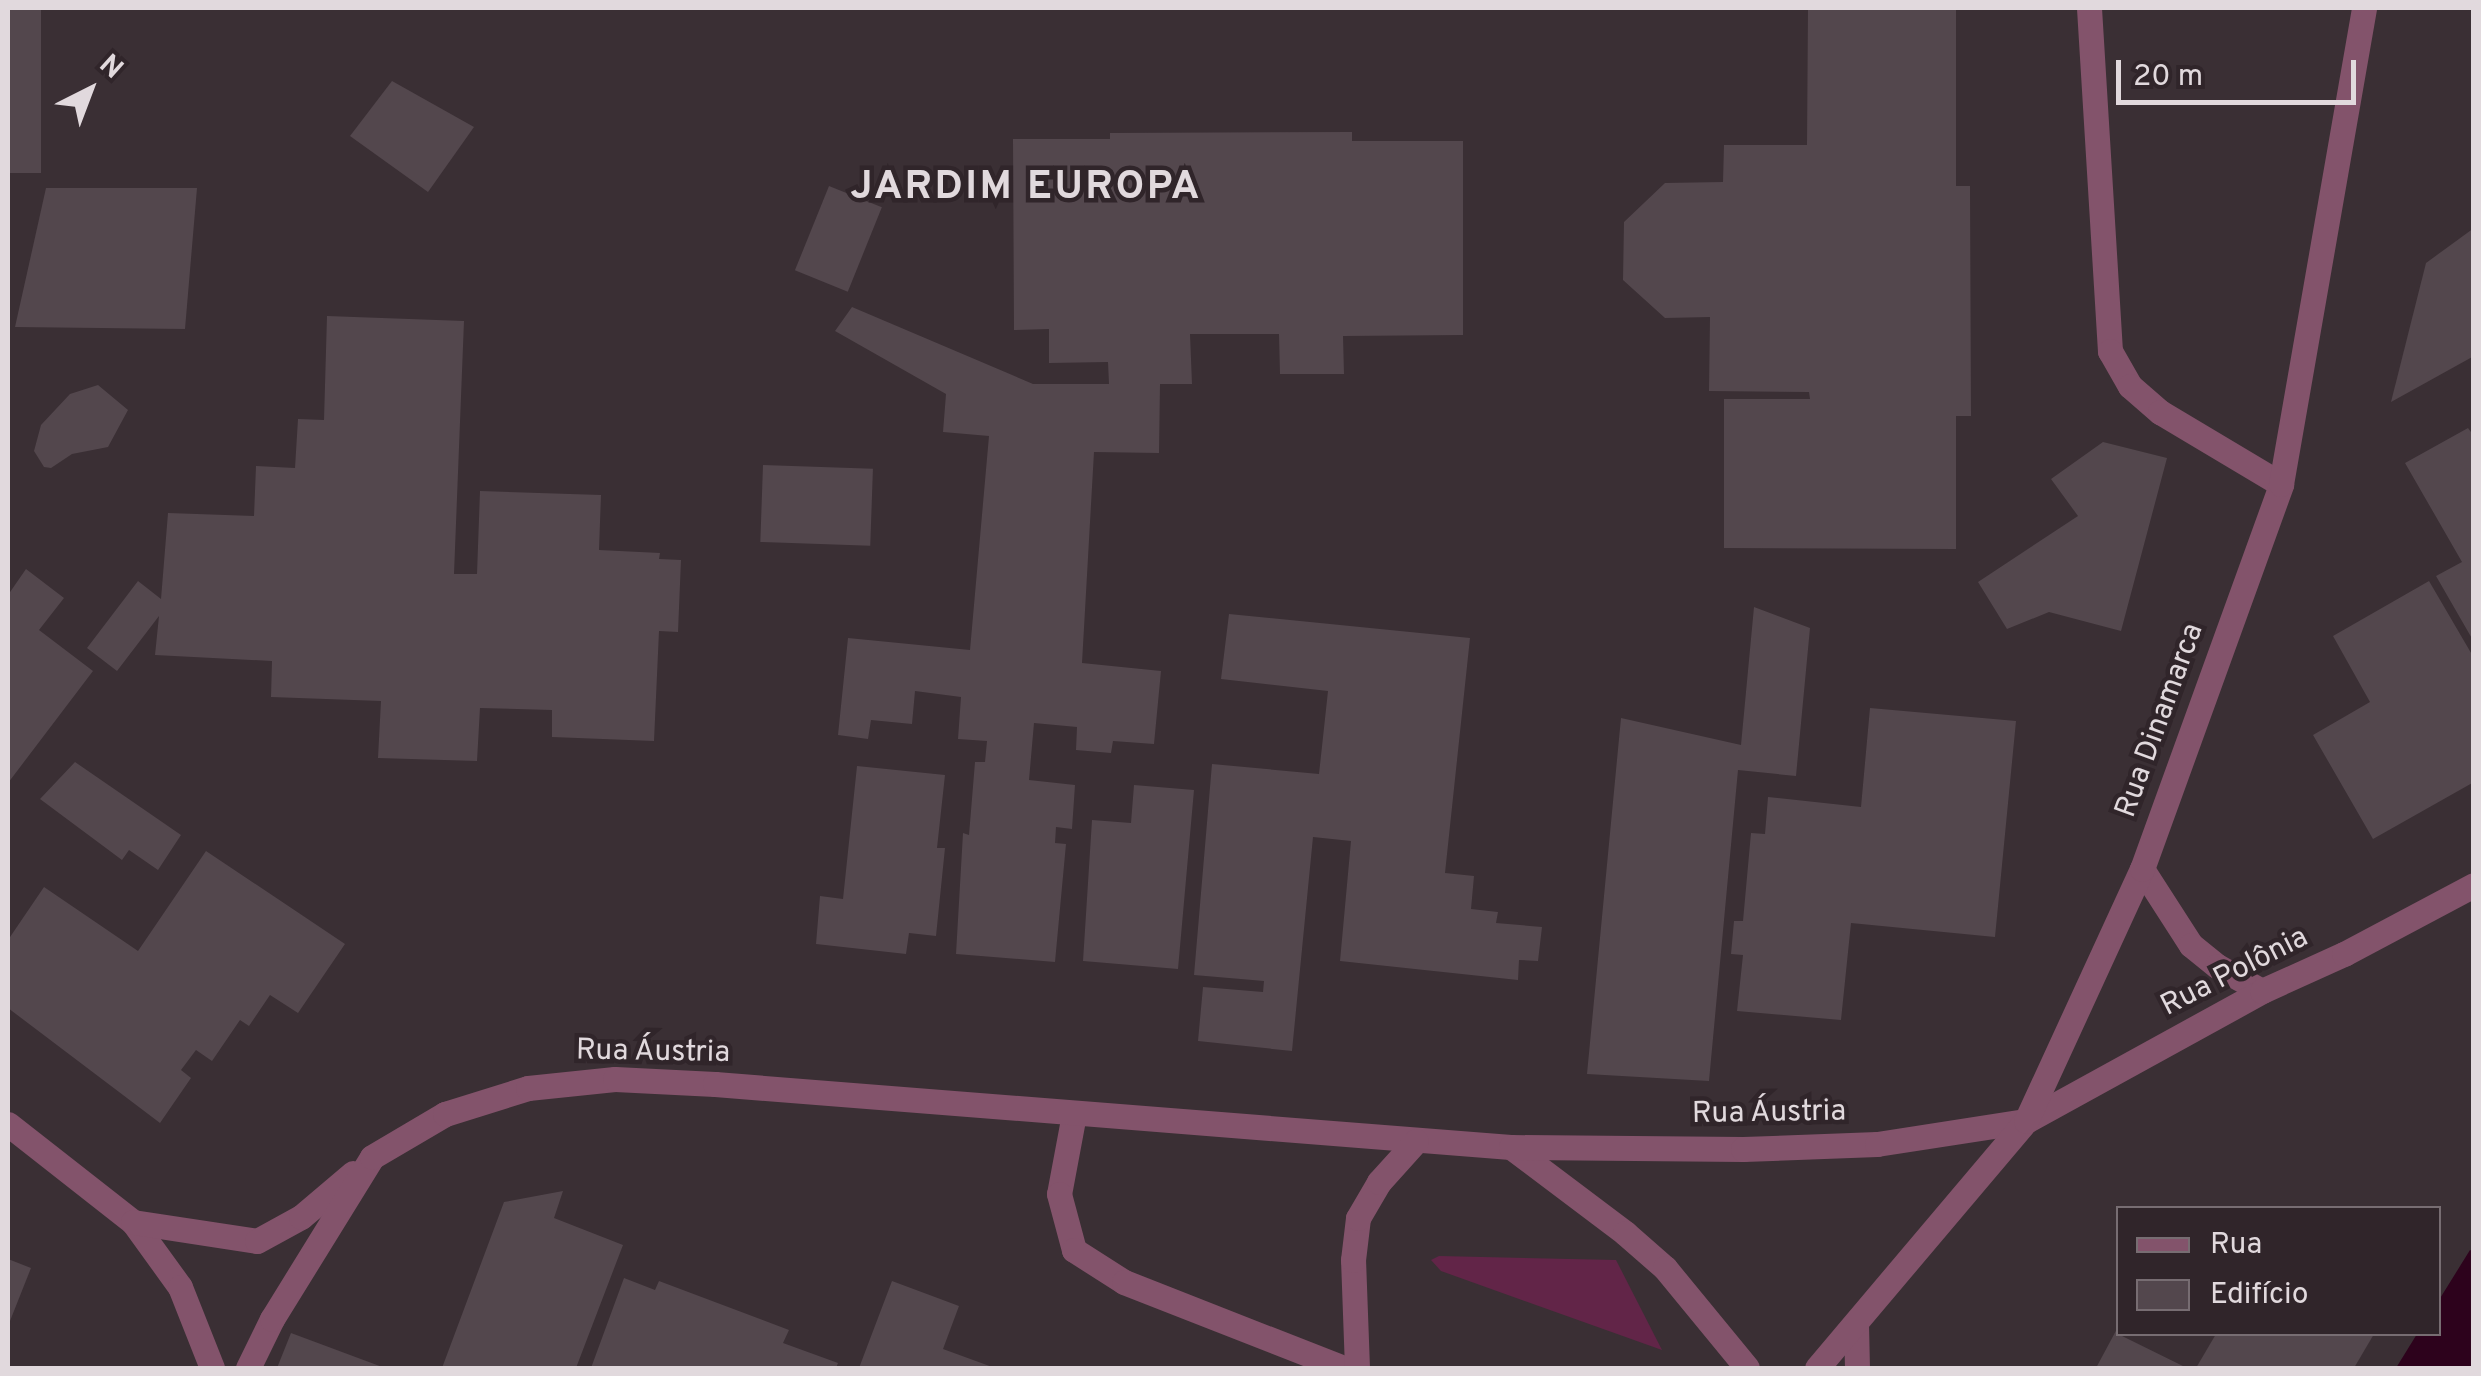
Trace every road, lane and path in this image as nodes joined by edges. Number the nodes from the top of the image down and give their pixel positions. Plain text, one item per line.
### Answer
1 (2089, 8) edge
2 (2364, 8) edge
3 (2281, 484) junction
4 (2142, 869) junction
5 (2474, 885) edge
6 (2262, 991) junction
7 (1074, 1114) junction
8 (2026, 1121) junction
9 (8, 1124) edge
10 (1416, 1141) junction
11 (1511, 1147) junction
12 (372, 1156) junction
13 (133, 1222) junction
14 (1856, 1324) junction
15 (212, 1368) edge
16 (248, 1368) edge
17 (1342, 1368) edge
18 (1357, 1368) edge
19 (1747, 1368) edge
20 (1817, 1368) edge
21 (1858, 1368) edge

1 - 3 street
2 - 3 street, Rua Dinamarca
3 - 4 street, Rua Dinamarca
4 - 6 street
4 - 8 street, Rua Dinamarca
5 - 6 street, Rua Polônia
6 - 8 street, Rua Polônia
7 - 10 street, Rua Áustria
7 - 12 street, Rua Áustria
7 - 17 street
8 - 11 street, Rua Áustria
8 - 14 street, Rua Dinamarca
9 - 13 street
10 - 11 street, Rua Áustria
10 - 18 street
11 - 19 street
12 - 13 street
12 - 16 street, Rua Áustria
13 - 15 street
14 - 20 street, Rua Dinamarca
14 - 21 street

